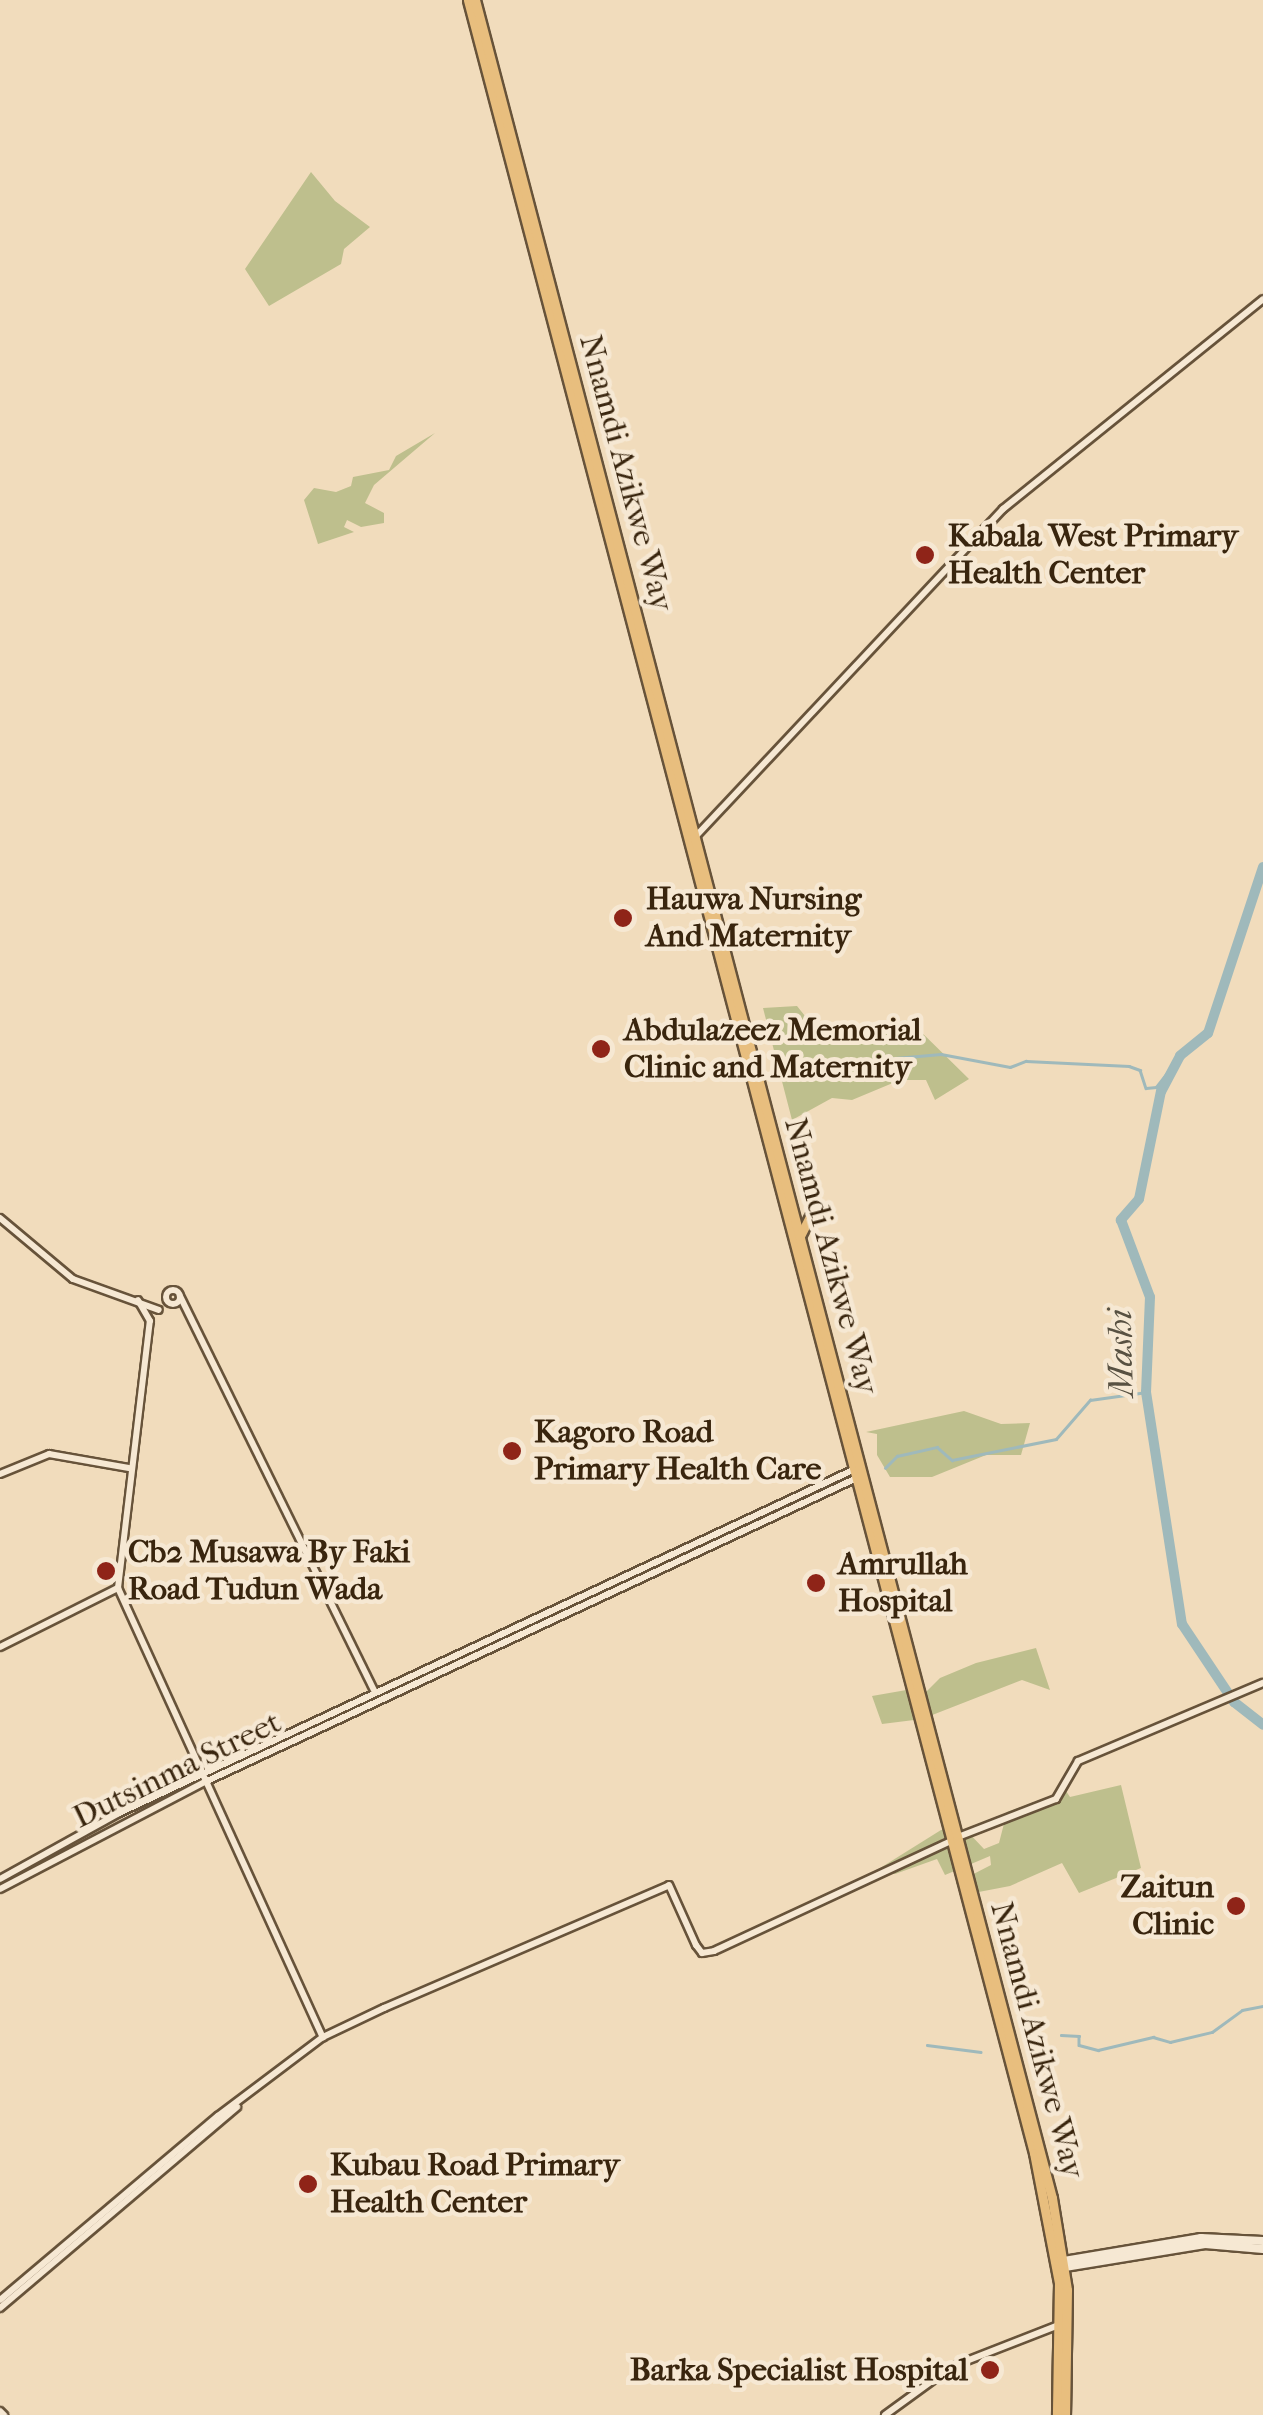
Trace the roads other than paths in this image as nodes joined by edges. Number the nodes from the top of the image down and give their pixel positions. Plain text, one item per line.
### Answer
1 (472, 0) edge
2 (1263, 300) edge
3 (695, 836) junction
4 (816, 1204) dead end
5 (0, 1218) edge
6 (800, 1236) junction
7 (180, 1296) junction
8 (170, 1301) junction
9 (159, 1310) junction
10 (150, 1313) junction
11 (192, 1314) junction
12 (129, 1468) junction
13 (858, 1472) junction
14 (0, 1474) edge
15 (118, 1588) junction
16 (0, 1646) edge
17 (1263, 1683) edge
18 (376, 1695) junction
19 (205, 1777) junction
20 (954, 1839) junction
21 (0, 1879) edge
22 (0, 1889) edge
23 (323, 2037) junction
24 (237, 2106) junction
25 (1263, 2241) edge
26 (1263, 2249) edge
27 (1064, 2264) junction
28 (0, 2300) edge
29 (0, 2308) edge
30 (1060, 2324) junction
31 (885, 2415) edge
32 (1061, 2415) edge

1 - 3 highway, Nnamdi Azikwe Way
1 - 13 highway, Nnamdi Azikwe Way
2 - 3 street
3 - 6 highway, Nnamdi Azikwe Way
4 - 6 highway
5 - 10 street
6 - 13 highway, Nnamdi Azikwe Way
7 - 8 street
7 - 8 street
7 - 11 street
8 - 9 street
8 - 10 street
8 - 11 street
9 - 10 street
9 - 10 street
10 - 12 street
11 - 18 street
12 - 14 street
12 - 15 street
13 - 18 street, Dutsinma Street
13 - 20 highway, Nnamdi Azikwe Way
15 - 16 street
15 - 19 street
17 - 20 street
18 - 19 street, Dutsinma Street
19 - 21 street, Dutsinma Street
19 - 22 street, Dutsinma Street
19 - 23 street
20 - 23 street
20 - 27 highway, Nnamdi Azikwe Way
20 - 30 highway, Nnamdi Azikwe Way
23 - 24 street
24 - 28 street
24 - 29 street
25 - 27 main road
26 - 27 main road
27 - 32 highway, Nnamdi Azikwe Way
30 - 31 street
30 - 32 highway, Nnamdi Azikwe Way

